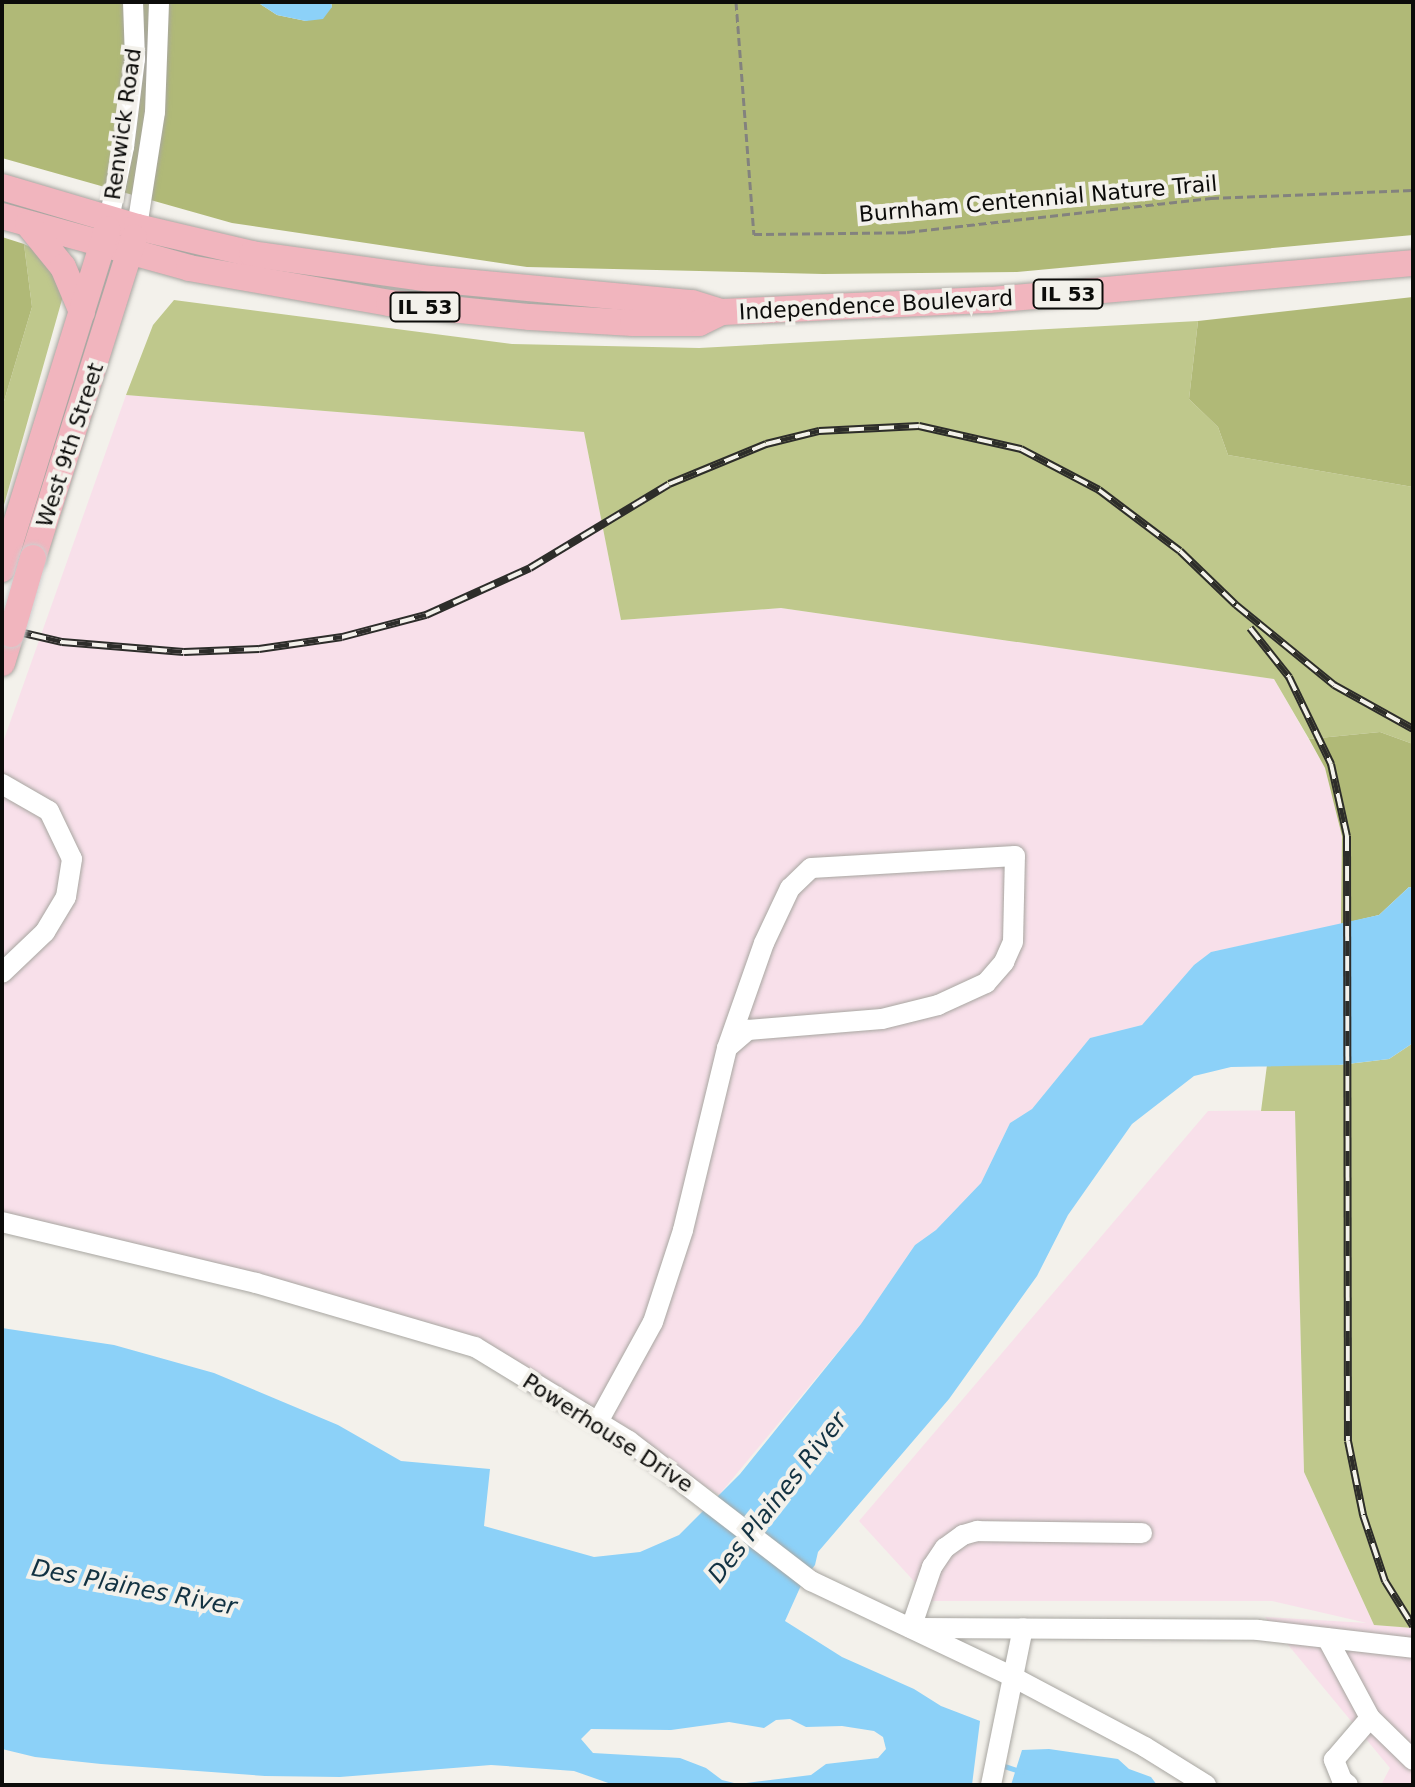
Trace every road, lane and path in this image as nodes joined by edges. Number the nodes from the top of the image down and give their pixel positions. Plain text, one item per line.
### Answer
1 (133, 2) edge
2 (159, 2) edge
3 (736, 2) edge
4 (2, 187) edge
5 (1413, 190) edge
6 (2, 216) edge
7 (109, 219) junction
8 (28, 224) junction
9 (137, 227) junction
10 (102, 246) junction
11 (130, 253) junction
12 (1413, 263) edge
13 (82, 312) junction
14 (722, 312) junction
15 (4, 562) edge
16 (2, 663) edge
17 (2, 784) edge
18 (2, 973) edge
19 (727, 1048) junction
20 (2, 1222) edge
21 (598, 1422) junction
22 (1142, 1533) dead end
23 (911, 1628) junction
24 (1023, 1628) junction
25 (1327, 1638) junction
26 (1413, 1648) edge
27 (1013, 1677) junction
28 (1370, 1718) junction
29 (1413, 1760) edge
30 (991, 1785) edge
31 (1206, 1785) edge
32 (1348, 1785) edge

1 - 7 street, Renwick Road
2 - 9 street, Renwick Road
3 - 5 path, Burnham Centennial Nature Trail
4 - 7 main road, Independence Boulevard
6 - 8 main road, Independence Boulevard
7 - 9 main road, Independence Boulevard / IL 53
7 - 10 main road, Renwick Road
8 - 10 main road, Independence Boulevard
8 - 13 main road
9 - 11 main road, West 9th Street
9 - 14 main road, Independence Boulevard / IL 53
10 - 11 main road, Independence Boulevard
10 - 13 main road, West 9th Street
11 - 14 main road, Independence Boulevard / IL 53
11 - 16 main road, West 9th Street, bridge
12 - 14 main road, Independence Boulevard / IL 53
13 - 15 main road, West 9th Street
17 - 18 street
19 - 19 street
19 - 21 street
20 - 21 street, Powerhouse Drive
21 - 23 street, Powerhouse Drive
22 - 23 street
23 - 24 street
23 - 27 street, Powerhouse Drive
24 - 25 street
24 - 27 street
25 - 26 street
25 - 28 street
27 - 30 street
27 - 31 street, Powerhouse Drive
28 - 29 street
28 - 32 street

